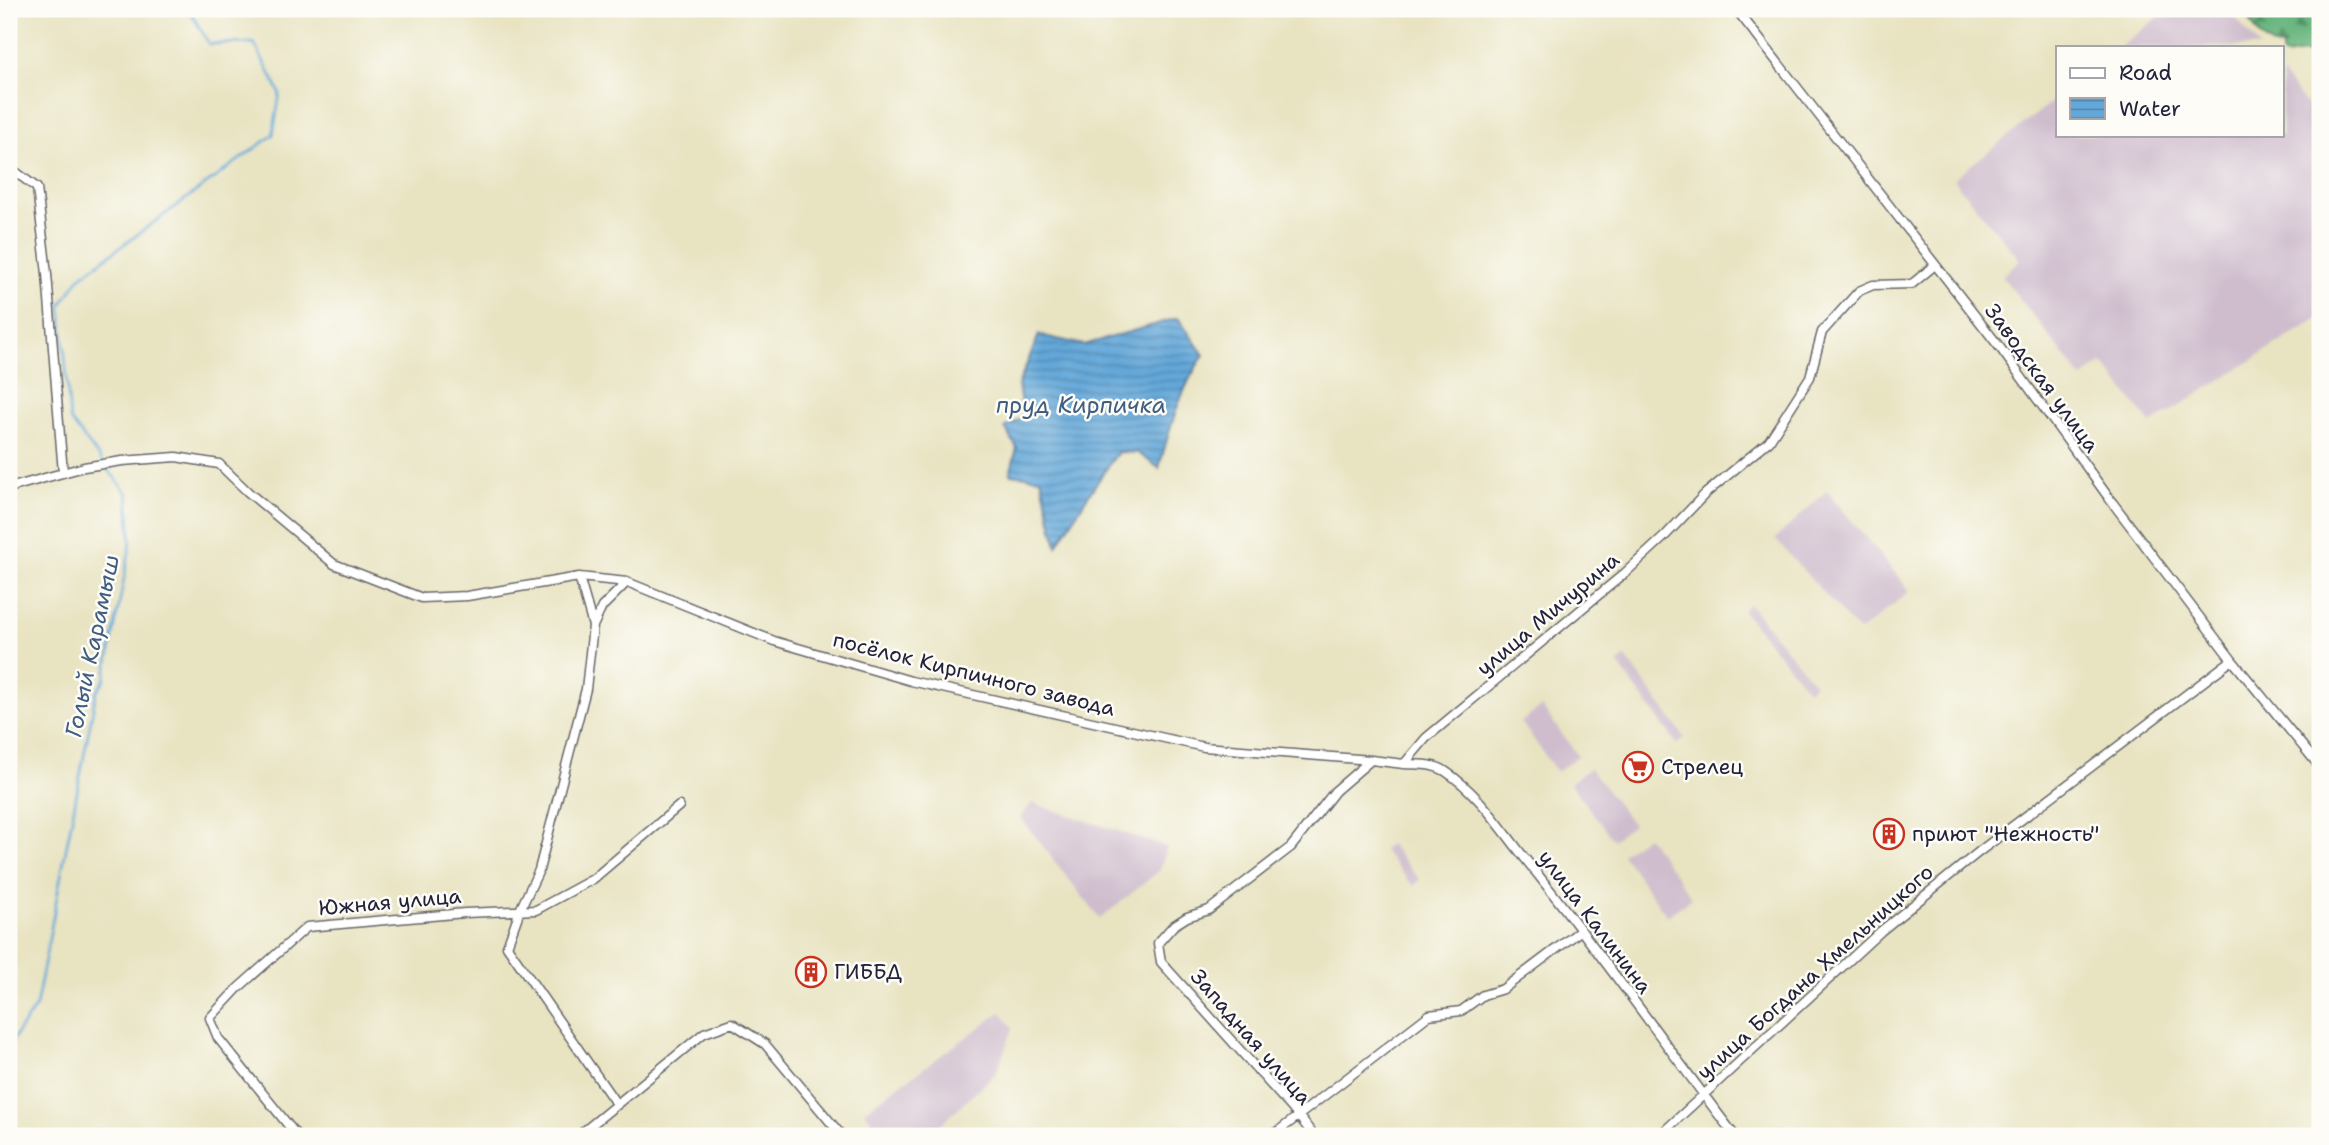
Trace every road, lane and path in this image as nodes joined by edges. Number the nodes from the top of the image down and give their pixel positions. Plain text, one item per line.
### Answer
1 (1736, 9) edge
2 (9, 167) edge
3 (1935, 265) junction
4 (63, 473) junction
5 (9, 488) edge
6 (579, 577) junction
7 (627, 582) junction
8 (593, 626) junction
9 (2232, 660) junction
10 (1371, 760) junction
11 (1404, 764) junction
12 (2320, 767) edge
13 (679, 806) dead end
14 (520, 910) junction
15 (1580, 931) junction
16 (1703, 1095) junction
17 (617, 1105) junction
18 (1298, 1115) junction
19 (297, 1136) edge
20 (578, 1136) edge
21 (842, 1136) edge
22 (1272, 1136) edge
23 (1314, 1136) edge
24 (1659, 1136) edge
25 (1735, 1136) edge

1 - 3 street, Заводская улица
2 - 4 street
3 - 9 street, Заводская улица
3 - 11 street, улица Мичурина
4 - 5 street, посёлок Кирпичного завода
4 - 6 street, посёлок Кирпичного завода
6 - 7 street, посёлок Кирпичного завода
6 - 8 street
7 - 8 street
7 - 10 street, посёлок Кирпичного завода
8 - 14 street
9 - 12 street, Заводская улица
9 - 16 street, улица Богдана Хмельницкого
10 - 11 street
10 - 18 street, Западная улица
11 - 15 street, улица Калинина
13 - 14 street, Южная улица
14 - 17 street
14 - 19 street, Южная улица
15 - 16 street, улица Калинина
15 - 18 street
16 - 24 street, улица Богдана Хмельницкого
16 - 25 street, улица Калинина
17 - 20 street
17 - 21 street
18 - 22 street
18 - 23 street, Западная улица

